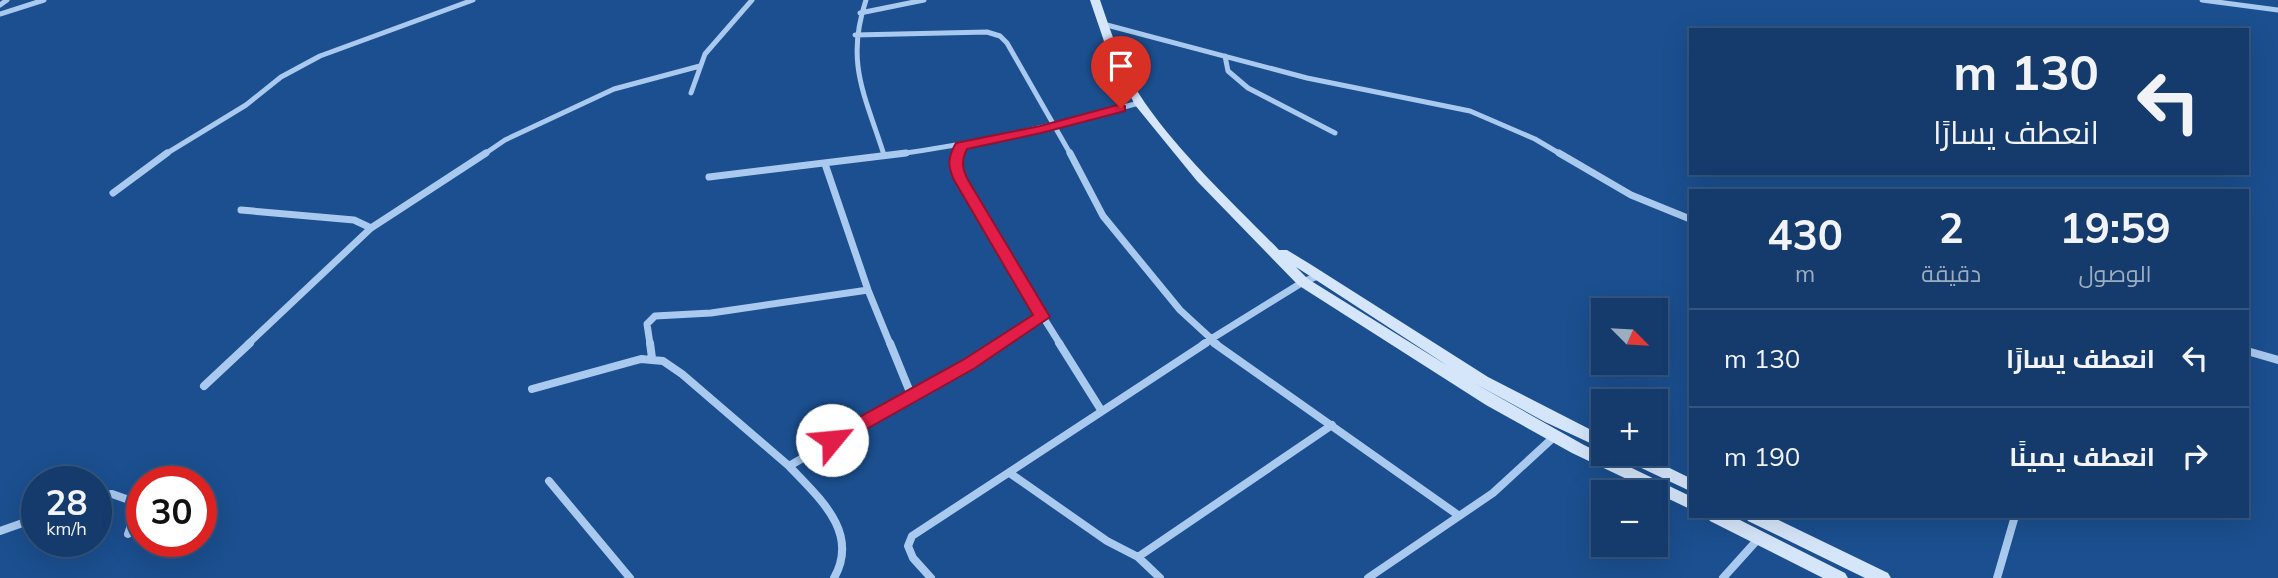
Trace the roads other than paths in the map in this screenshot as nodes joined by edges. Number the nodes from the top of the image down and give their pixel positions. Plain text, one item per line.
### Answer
1 (7, 0) edge
2 (44, 0) edge
3 (473, 0) edge
4 (752, 0) edge
5 (866, 0) edge
6 (924, 0) edge
7 (1095, 0) edge
8 (2202, 0) edge
9 (0, 5) edge
10 (2278, 10) edge
11 (860, 13) junction
12 (0, 14) edge
13 (1102, 24) junction
14 (855, 35) junction
15 (1225, 56) junction
16 (700, 66) junction
17 (691, 93) dead end
18 (1139, 103) junction
19 (1056, 126) junction
20 (1335, 133) dead end
21 (961, 146) junction
22 (884, 155) junction
23 (825, 164) junction
24 (709, 177) dead end
25 (113, 193) dead end
26 (241, 210) dead end
27 (1689, 219) edge
28 (370, 228) junction
29 (1266, 243) junction
30 (1320, 275) junction
31 (1303, 282) junction
32 (868, 290) junction
33 (1042, 317) junction
34 (1208, 338) junction
35 (2249, 352) edge
36 (652, 359) junction
37 (2278, 360) edge
38 (204, 386) dead end
39 (532, 389) dead end
40 (912, 397) junction
41 (1101, 410) junction
42 (1332, 425) junction
43 (1555, 436) junction
44 (1591, 437) edge
45 (789, 466) junction
46 (1651, 466) edge
47 (1011, 474) junction
48 (549, 481) dead end
49 (1689, 485) edge
50 (1689, 503) edge
51 (1458, 515) junction
52 (1720, 518) edge
53 (1758, 518) edge
54 (2014, 518) edge
55 (21, 524) edge
56 (0, 531) edge
57 (1760, 538) junction
58 (1138, 556) junction
59 (630, 578) edge
60 (834, 578) edge
61 (931, 578) edge
62 (1160, 578) edge
63 (1368, 578) edge
64 (1723, 578) edge
65 (1839, 578) edge
66 (1882, 578) edge
67 (1997, 578) edge

1 - 9 street
2 - 12 street
3 - 25 street
4 - 16 street
5 - 11 street
6 - 11 street
7 - 13 main road
8 - 10 street
11 - 14 street
13 - 15 street
13 - 18 main road
14 - 19 street
14 - 22 street
15 - 20 street
15 - 27 street
16 - 17 street
16 - 28 street
18 - 19 street
18 - 29 main road
19 - 21 street
19 - 34 street
21 - 22 street
21 - 33 street
22 - 23 street
23 - 24 street
23 - 32 street
26 - 28 street
28 - 38 street
29 - 30 main road
29 - 31 main road
30 - 31 street
30 - 44 main road
31 - 34 street
31 - 43 main road
32 - 36 street
32 - 40 street
33 - 40 street
33 - 41 street
34 - 41 street
34 - 42 street
35 - 37 street
36 - 39 street
36 - 45 street
40 - 45 street
41 - 47 street
42 - 51 street
42 - 58 street
43 - 50 main road
43 - 51 street
45 - 60 street
46 - 49 main road
47 - 58 street
47 - 61 street
48 - 59 street
51 - 63 street
52 - 57 main road
53 - 66 main road
54 - 67 street
55 - 56 street
57 - 64 street
57 - 65 main road
58 - 62 street

